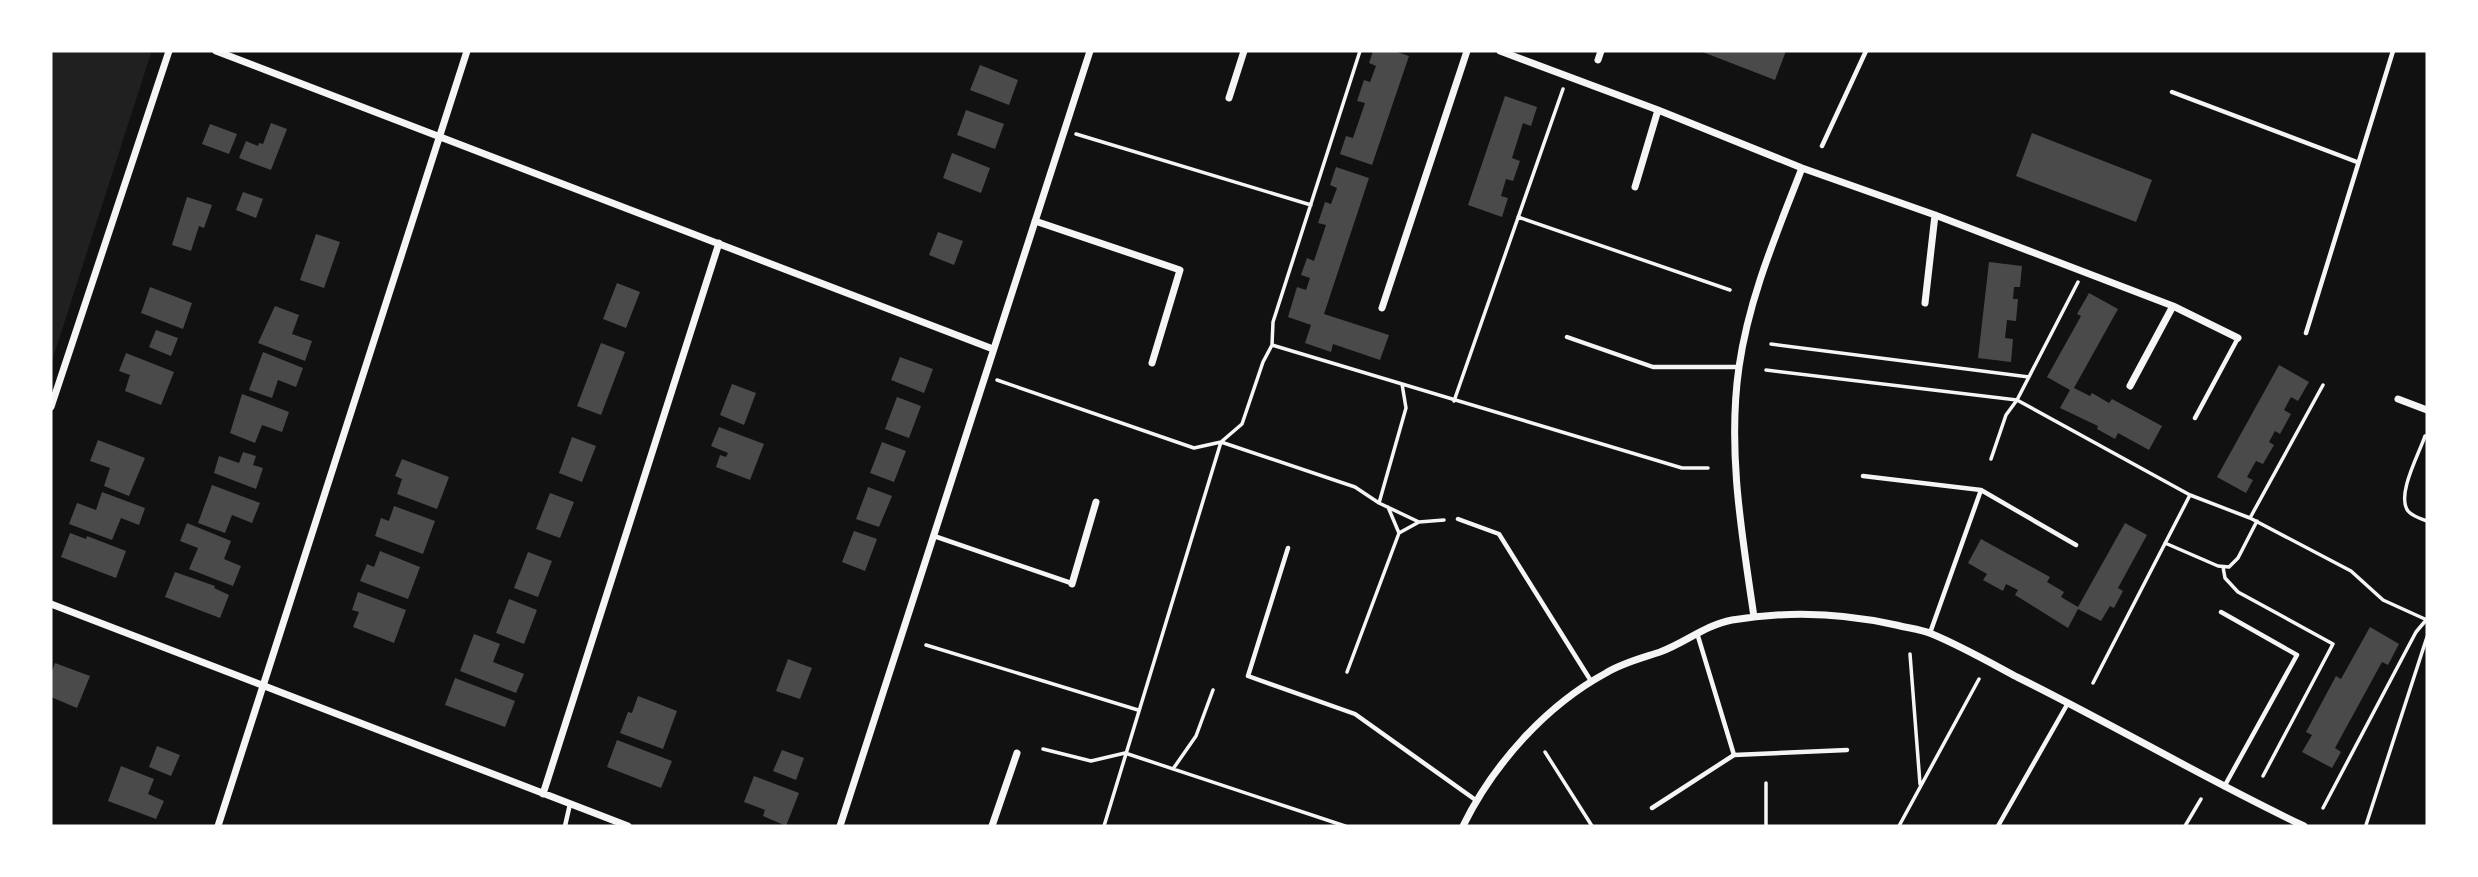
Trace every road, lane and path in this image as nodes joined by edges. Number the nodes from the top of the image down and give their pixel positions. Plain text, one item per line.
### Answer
1 (169, 51) edge
2 (216, 51) edge
3 (467, 51) edge
4 (1090, 51) edge
5 (1244, 51) edge
6 (1360, 51) edge
7 (1467, 51) edge
8 (1500, 51) edge
9 (1601, 51) edge
10 (1866, 51) edge
11 (2393, 51) edge
12 (1598, 60) dead end
13 (1564, 87) dead end
14 (2172, 92) dead end
15 (1229, 98) dead end
16 (1658, 110) junction
17 (1076, 134) dead end
18 (440, 136) junction
19 (1822, 146) dead end
20 (2357, 162) junction
21 (1802, 168) junction
22 (1636, 187) dead end
23 (1311, 205) junction
24 (1935, 215) junction
25 (1518, 217) junction
26 (1035, 221) junction
27 (719, 243) junction
28 (2084, 272) junction
29 (1730, 290) dead end
30 (1925, 303) dead end
31 (2173, 306) junction
32 (1382, 308) dead end
33 (2306, 333) dead end
34 (1567, 337) dead end
35 (2238, 338) joint
36 (1770, 344) dead end
37 (1272, 345) junction
38 (993, 349) junction
39 (1152, 363) dead end
40 (1739, 367) junction
41 (1766, 370) dead end
42 (984, 376) junction
43 (2029, 377) junction
44 (1402, 384) junction
45 (2323, 385) dead end
46 (2130, 386) dead end
47 (2398, 399) dead end
48 (2017, 400) junction
49 (1454, 401) junction
50 (51, 407) edge
51 (2427, 410) edge
52 (2195, 418) dead end
53 (2425, 436) dead end
54 (1221, 442) junction
55 (1991, 459) dead end
56 (1709, 468) dead end
57 (1863, 476) dead end
58 (1981, 490) junction
59 (2190, 495) junction
60 (1096, 502) dead end
61 (1379, 503) junction
62 (1388, 507) junction
63 (2250, 517) junction
64 (1458, 519) dead end
65 (1444, 520) dead end
66 (2257, 521) junction
67 (1419, 522) junction
68 (2427, 522) edge
69 (1399, 533) junction
70 (933, 536) junction
71 (2165, 543) junction
72 (2076, 545) dead end
73 (1288, 548) dead end
74 (1072, 584) joint
75 (51, 604) edge
76 (2221, 612) dead end
77 (1754, 617) junction
78 (2427, 620) edge
79 (1696, 632) junction
80 (1930, 633) junction
81 (2427, 637) edge
82 (926, 645) dead end
83 (1910, 654) dead end
84 (1348, 672) dead end
85 (1979, 679) dead end
86 (1591, 681) junction
87 (2093, 683) dead end
88 (262, 685) junction
89 (1213, 690) dead end
90 (2069, 703) junction
91 (1138, 710) junction
92 (1043, 749) dead end
93 (1847, 750) dead end
94 (1545, 752) dead end
95 (1017, 753) dead end
96 (1125, 753) junction
97 (1734, 755) junction
98 (1173, 769) junction
99 (1766, 783) dead end
100 (1920, 786) junction
101 (2224, 788) junction
102 (543, 793) junction
103 (2201, 799) dead end
104 (1477, 802) junction
105 (570, 804) junction
106 (1652, 808) dead end
107 (2323, 808) dead end
108 (2366, 825) edge
109 (218, 826) edge
110 (565, 826) edge
111 (628, 826) edge
112 (840, 826) edge
113 (992, 826) edge
114 (1104, 826) edge
115 (1345, 826) edge
116 (1463, 826) edge
117 (1592, 826) edge
118 (1766, 826) edge
119 (1899, 826) edge
120 (1998, 826) edge
121 (2185, 826) edge
122 (2304, 826) edge

1 - 50 street
2 - 18 street
3 - 18 street
4 - 26 street
5 - 15 street
6 - 23 path
7 - 32 street
8 - 16 street
9 - 12 street
10 - 19 lane
11 - 20 lane
13 - 25 path
14 - 20 lane
16 - 21 street
16 - 22 street
17 - 23 path
18 - 27 street
18 - 88 street
20 - 33 lane
21 - 24 street
21 - 40 street
23 - 37 path
24 - 28 street
24 - 30 street
25 - 29 path
25 - 49 path
26 - 38 street
26 - 39 street
27 - 38 street
27 - 102 street
28 - 31 street
28 - 43 path
31 - 35 street
31 - 46 street
34 - 40 lane
35 - 52 lane
36 - 43 path
37 - 44 path
37 - 54 path
38 - 42 street
40 - 77 street
41 - 48 path
42 - 54 path
42 - 70 street
43 - 48 path
44 - 49 path
44 - 61 path
45 - 63 path
47 - 51 street
48 - 55 path
48 - 59 path
49 - 56 path
53 - 68 path
54 - 61 path
54 - 91 path
57 - 58 lane
58 - 72 lane
58 - 80 lane
59 - 63 path
59 - 71 path
60 - 74 street
61 - 62 path
62 - 67 path
62 - 69 path
63 - 66 path
64 - 86 lane
65 - 67 path
66 - 71 path
66 - 78 path
67 - 69 path
69 - 84 path
70 - 74 lane
70 - 112 street
71 - 87 path
73 - 104 lane
75 - 88 street
76 - 101 lane
77 - 79 street
77 - 80 street
78 - 107 path
79 - 86 street
79 - 97 lane
80 - 90 street
81 - 108 path
82 - 91 path
83 - 100 path
85 - 100 path
86 - 104 street
88 - 102 street
88 - 109 street
89 - 98 path
90 - 101 street
90 - 120 lane
91 - 96 path
92 - 96 path
93 - 97 lane
94 - 117 path
95 - 113 street
96 - 98 path
96 - 114 path
97 - 106 lane
98 - 115 path
99 - 118 path
100 - 119 path
101 - 122 street
102 - 105 street
103 - 121 path
104 - 116 street
105 - 110 lane
105 - 111 street

